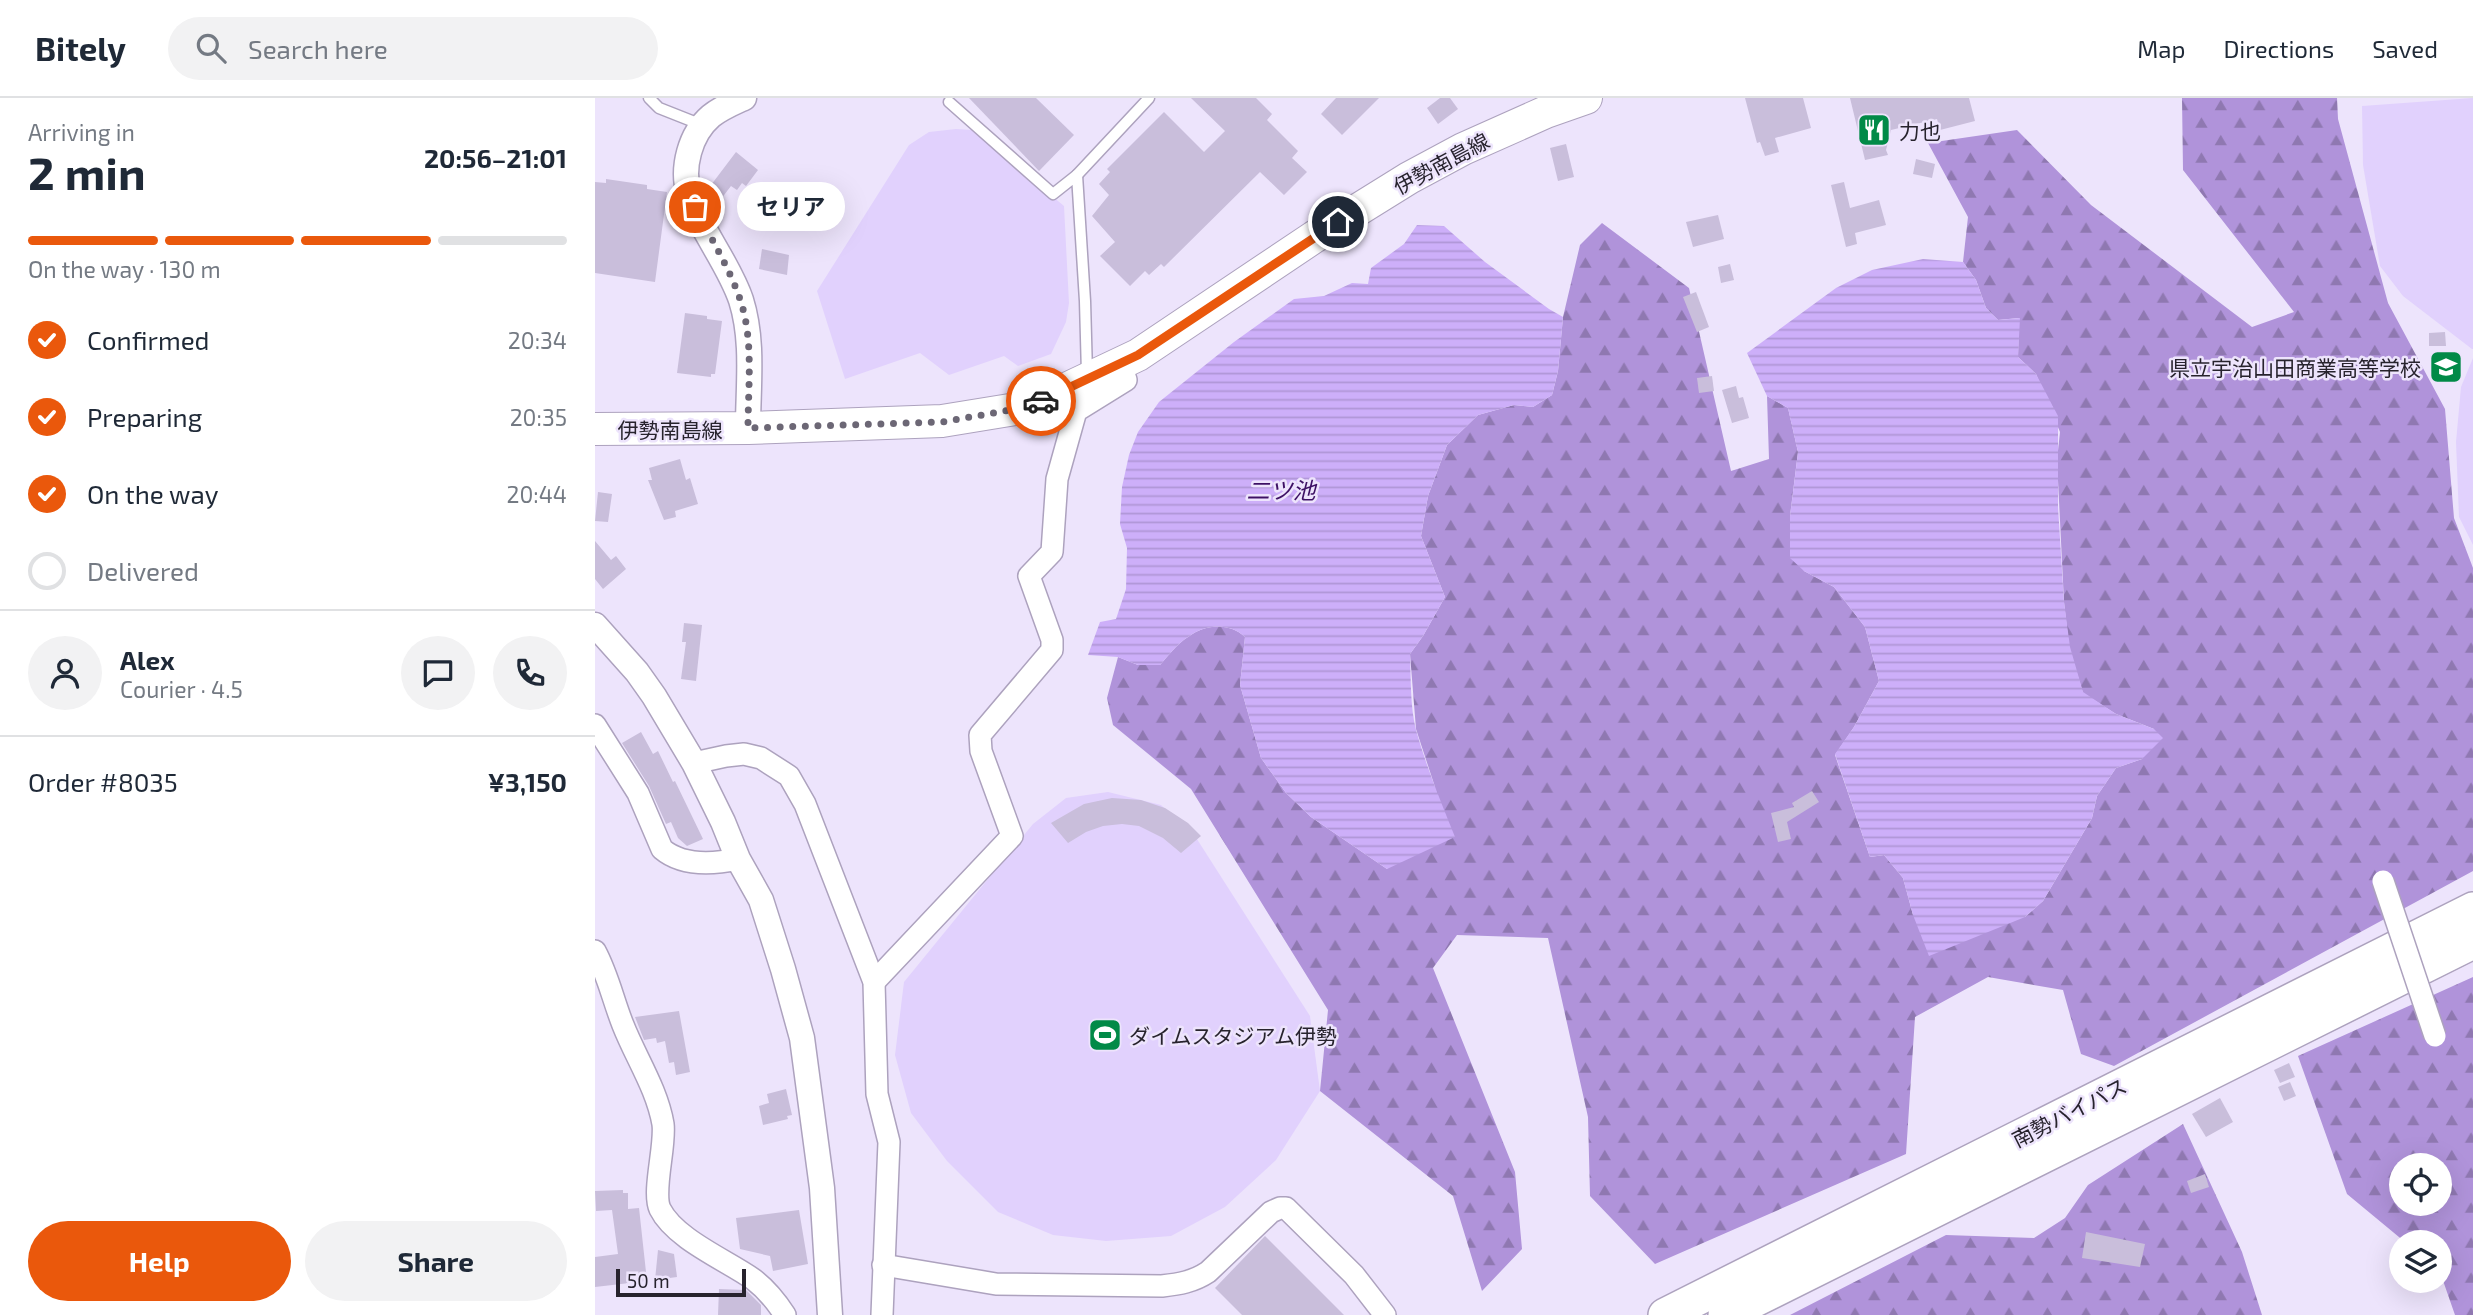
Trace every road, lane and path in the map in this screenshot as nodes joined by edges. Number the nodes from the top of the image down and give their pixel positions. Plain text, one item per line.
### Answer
1 (649, 98) edge
2 (744, 98) edge
3 (1149, 98) edge
4 (1586, 98) edge
5 (949, 102) dead end
6 (1546, 105) edge
7 (702, 125) junction
8 (1077, 175) junction
9 (1121, 364) junction
10 (1087, 381) junction
11 (748, 428) junction
12 (595, 429) edge
13 (595, 625) edge
14 (595, 724) edge
15 (694, 763) junction
16 (738, 859) junction
17 (2383, 881) dead end
18 (2473, 908) edge
19 (2473, 942) edge
20 (595, 951) edge
21 (874, 982) junction
22 (2435, 1036) dead end
23 (883, 1265) junction
24 (785, 1315) edge
25 (830, 1315) edge
26 (882, 1315) edge
27 (1385, 1315) edge
28 (1665, 1315) edge
29 (1725, 1315) edge

1 - 7 lane
2 - 7 street
3 - 8 lane
4 - 6 main road, 伊勢南島線
5 - 8 lane
6 - 9 main road, 伊勢南島線
7 - 11 street
8 - 10 lane
9 - 10 main road, 伊勢南島線
9 - 21 street
10 - 11 main road, 伊勢南島線
11 - 12 main road, 伊勢南島線
13 - 15 street
14 - 16 street
15 - 16 street
15 - 21 street
16 - 25 street
17 - 22 street, bridge
18 - 28 highway, 南勢バイパス
19 - 29 highway, 南勢バイパス
20 - 24 street
21 - 23 street
23 - 26 street
23 - 27 street

